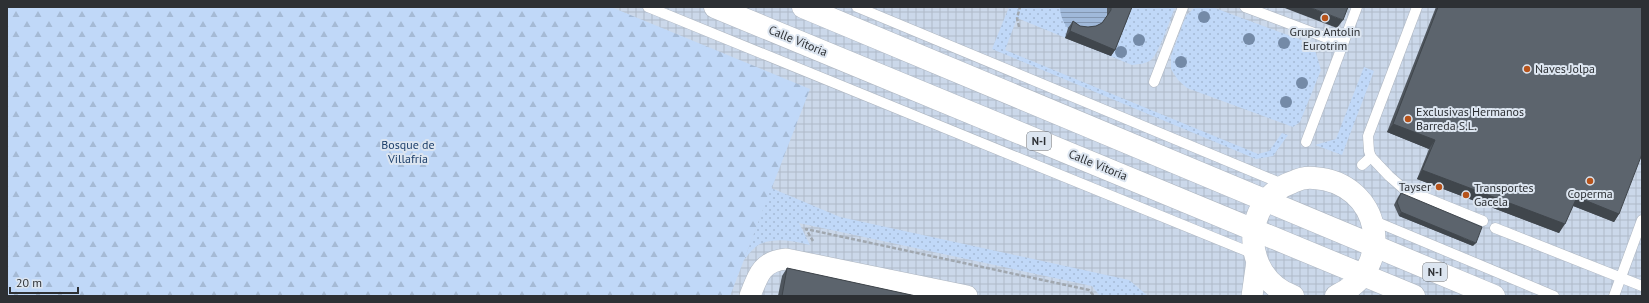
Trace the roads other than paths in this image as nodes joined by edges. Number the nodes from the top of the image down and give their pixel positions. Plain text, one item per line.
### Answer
1 (648, 7) edge
2 (715, 7) edge
3 (803, 7) edge
4 (857, 7) edge
5 (1183, 7) edge
6 (1245, 7) edge
7 (1357, 7) edge
8 (1417, 7) edge
9 (1343, 44) junction
10 (1154, 82) dead end
11 (1306, 142) dead end
12 (1372, 157) junction
13 (1362, 165) dead end
14 (1284, 185) junction
15 (1266, 200) junction
16 (1372, 220) junction
17 (1642, 220) edge
18 (1483, 221) dead end
19 (1495, 228) dead end
20 (1253, 229) junction
21 (1375, 247) junction
22 (1256, 257) junction
23 (1364, 275) junction
24 (1620, 277) junction
25 (1642, 286) edge
26 (1346, 295) edge
27 (750, 296) edge
28 (967, 296) edge
29 (1252, 296) edge
30 (1293, 296) edge
31 (1414, 296) edge
32 (1494, 296) edge
33 (1554, 296) edge
34 (1614, 296) edge

1 - 22 lane
2 - 20 highway, Calle Vitoria / N-I
3 - 15 highway, N-I
4 - 14 lane
5 - 10 lane
6 - 9 lane
7 - 9 lane
8 - 12 lane
9 - 11 lane
12 - 13 lane
12 - 18 lane
14 - 15 highway
14 - 16 highway
15 - 20 highway
15 - 21 highway, N-I
16 - 21 highway
16 - 33 lane
17 - 24 lane
19 - 24 lane
20 - 22 highway
20 - 23 highway, Calle Vitoria / N-I
21 - 23 highway
21 - 32 highway, N-I
22 - 29 street
22 - 30 highway
23 - 26 highway
23 - 31 highway, Calle Vitoria / N-I
24 - 25 lane
24 - 34 lane
27 - 28 street

